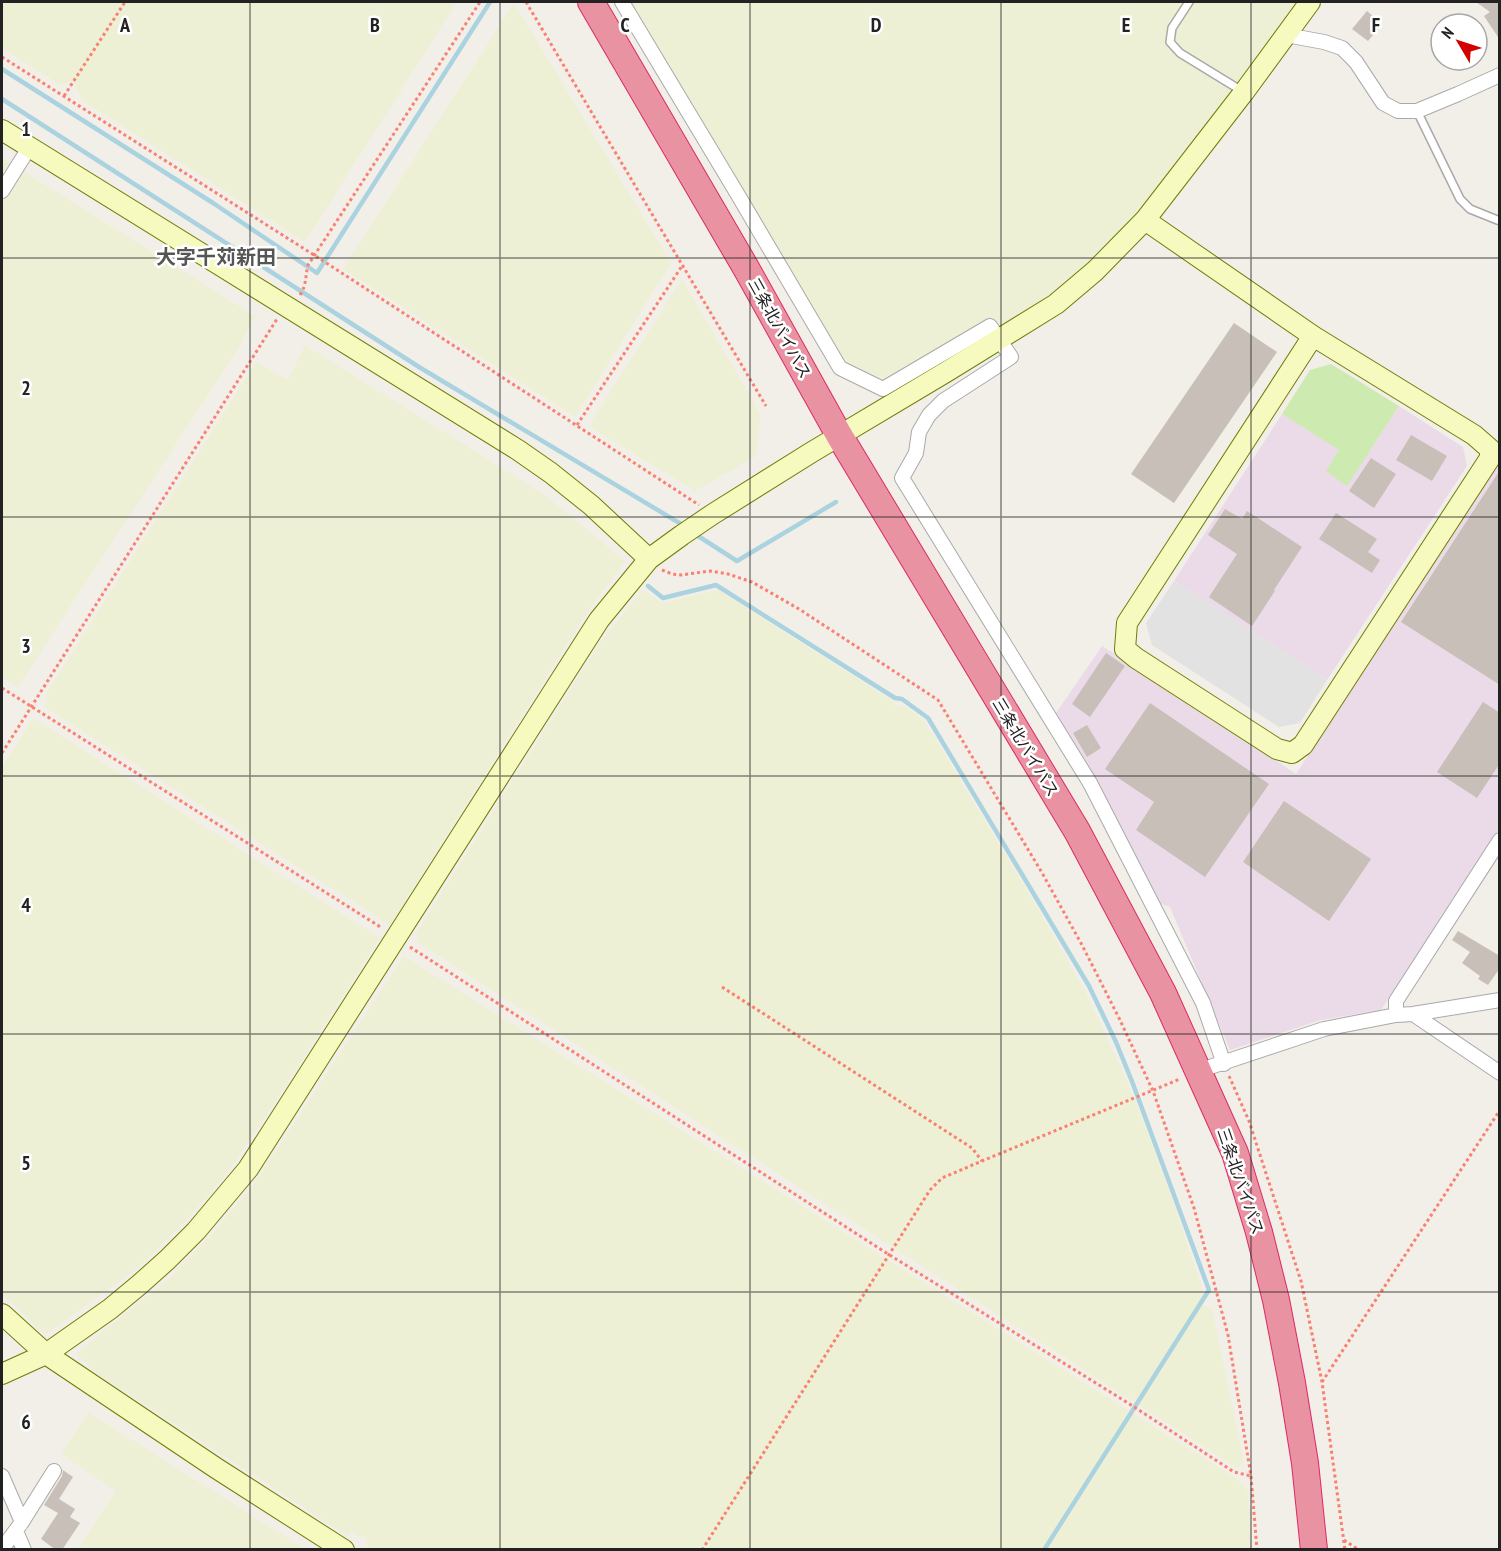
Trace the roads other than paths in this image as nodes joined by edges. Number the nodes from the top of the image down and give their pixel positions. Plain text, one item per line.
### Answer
1 (591, 2) edge
2 (622, 2) edge
3 (1190, 2) edge
4 (1311, 2) edge
5 (1286, 35) junction
6 (1500, 75) edge
7 (1244, 92) junction
8 (1417, 111) junction
9 (2, 130) edge
10 (29, 148) junction
11 (2, 191) edge
12 (1145, 220) junction
13 (1500, 221) edge
14 (1313, 336) junction
15 (1000, 339) junction
16 (839, 435) junction
17 (1495, 450) edge
18 (649, 559) junction
19 (1500, 840) edge
20 (1500, 1000) edge
21 (1413, 1014) junction
22 (1396, 1015) junction
23 (1224, 1064) junction
24 (1198, 1071) junction
25 (1500, 1073) edge
26 (2, 1314) edge
27 (46, 1354) junction
28 (2, 1374) edge
29 (54, 1471) dead end
30 (2, 1476) edge
31 (19, 1527) junction
32 (2, 1549) edge
33 (24, 1550) edge
34 (344, 1550) edge
35 (1314, 1550) edge

1 - 16 highway, 三条北バイパス
2 - 15 street
3 - 7 lane
4 - 5 street
5 - 7 street
5 - 8 street
6 - 8 street
7 - 12 street
8 - 13 lane
9 - 10 street
10 - 11 street
10 - 18 street
12 - 14 street
12 - 15 street
14 - 17 street
14 - 17 street
15 - 16 street
15 - 23 street
16 - 18 street
16 - 24 highway, 三条北バイパス
18 - 27 street
19 - 22 street
20 - 21 street
21 - 22 street
21 - 25 street
22 - 23 street
23 - 24 street
24 - 35 highway, 三条北バイパス
26 - 27 street
27 - 28 street
27 - 34 street
29 - 31 street
30 - 31 street
31 - 32 street
31 - 33 street

